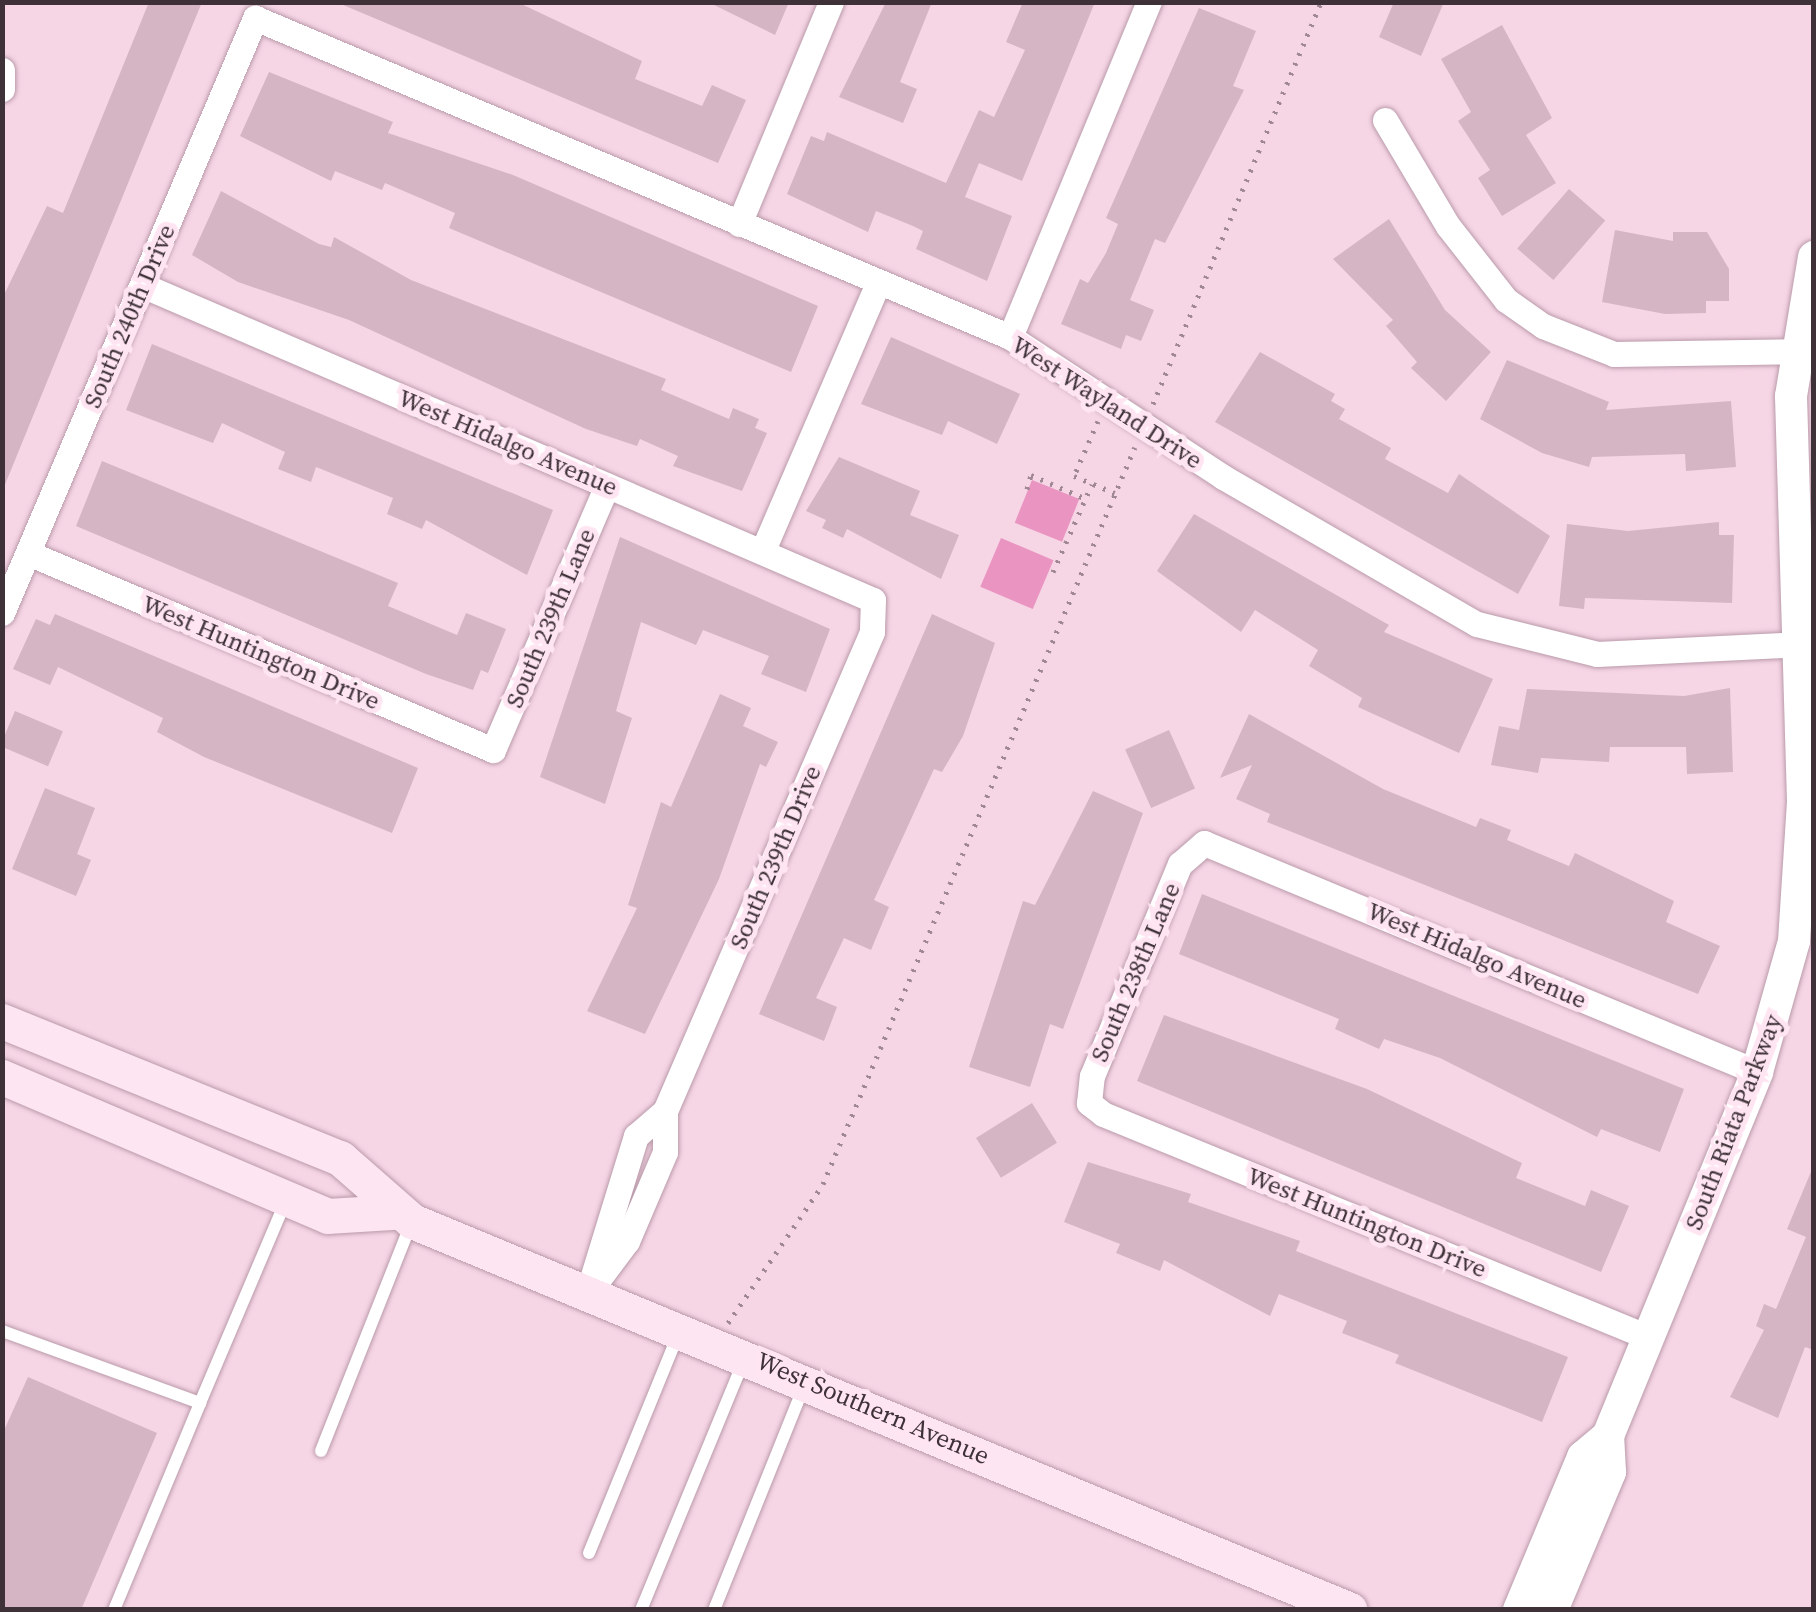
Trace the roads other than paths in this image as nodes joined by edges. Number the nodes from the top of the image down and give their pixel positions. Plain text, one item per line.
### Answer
1 (831, 2) edge
2 (1149, 2) edge
3 (255, 18) joint
4 (2, 70) edge
5 (2, 89) edge
6 (1385, 120) dead end
7 (739, 224) junction
8 (1814, 256) edge
9 (878, 283) junction
10 (142, 285) junction
11 (1010, 338) junction
12 (1796, 351) junction
13 (607, 485) junction
14 (763, 550) junction
15 (28, 553) junction
16 (872, 600) joint
17 (2, 613) edge
18 (1798, 644) junction
19 (493, 750) joint
20 (1195, 846) joint
21 (1808, 859) edge
22 (2, 1021) edge
23 (1757, 1072) junction
24 (2, 1077) edge
25 (1089, 1103) joint
26 (287, 1198) junction
27 (403, 1217) junction
28 (589, 1292) junction
29 (681, 1328) junction
30 (2, 1331) edge
31 (1648, 1337) junction
32 (731, 1348) junction
33 (806, 1379) junction
34 (200, 1403) junction
35 (1608, 1436) junction
36 (322, 1450) dead end
37 (589, 1554) dead end
38 (114, 1610) edge
39 (641, 1610) edge
40 (714, 1610) edge
41 (1350, 1610) edge
42 (1519, 1610) edge
43 (1552, 1610) edge

1 - 7 street
2 - 11 street
3 - 7 street, West Wayland Drive
3 - 10 street, South 240th Drive
4 - 5 street
6 - 12 street
7 - 9 street, West Wayland Drive
8 - 12 street, South Riata Parkway
9 - 11 street, West Wayland Drive
9 - 14 street
10 - 13 street, West Hidalgo Avenue
10 - 15 street, South 240th Drive
11 - 18 street, West Wayland Drive
12 - 18 street, South Riata Parkway
13 - 14 street, West Hidalgo Avenue
13 - 19 street, South 239th Lane
14 - 16 street, West Hidalgo Avenue
15 - 17 street, South 240th Drive
15 - 19 street, West Huntington Drive
16 - 28 street, South 239th Drive
18 - 21 street, South Riata Parkway
20 - 23 street, West Hidalgo Avenue
20 - 25 street, South 238th Lane
21 - 23 street, South Riata Parkway
22 - 27 main road, West Southern Avenue
23 - 31 street, South Riata Parkway
24 - 26 main road, West Southern Avenue
25 - 31 street, West Huntington Drive
26 - 27 main road, West Southern Avenue
26 - 34 lane
27 - 28 main road, West Southern Avenue
27 - 36 lane
28 - 29 main road, West Southern Avenue
29 - 32 main road, West Southern Avenue
29 - 37 lane
30 - 34 lane
31 - 35 street, South Riata Parkway
32 - 33 main road, West Southern Avenue
32 - 39 lane
33 - 40 lane
33 - 41 main road, West Southern Avenue
34 - 38 lane
35 - 42 street, South Riata Parkway
35 - 43 street, South Riata Parkway

